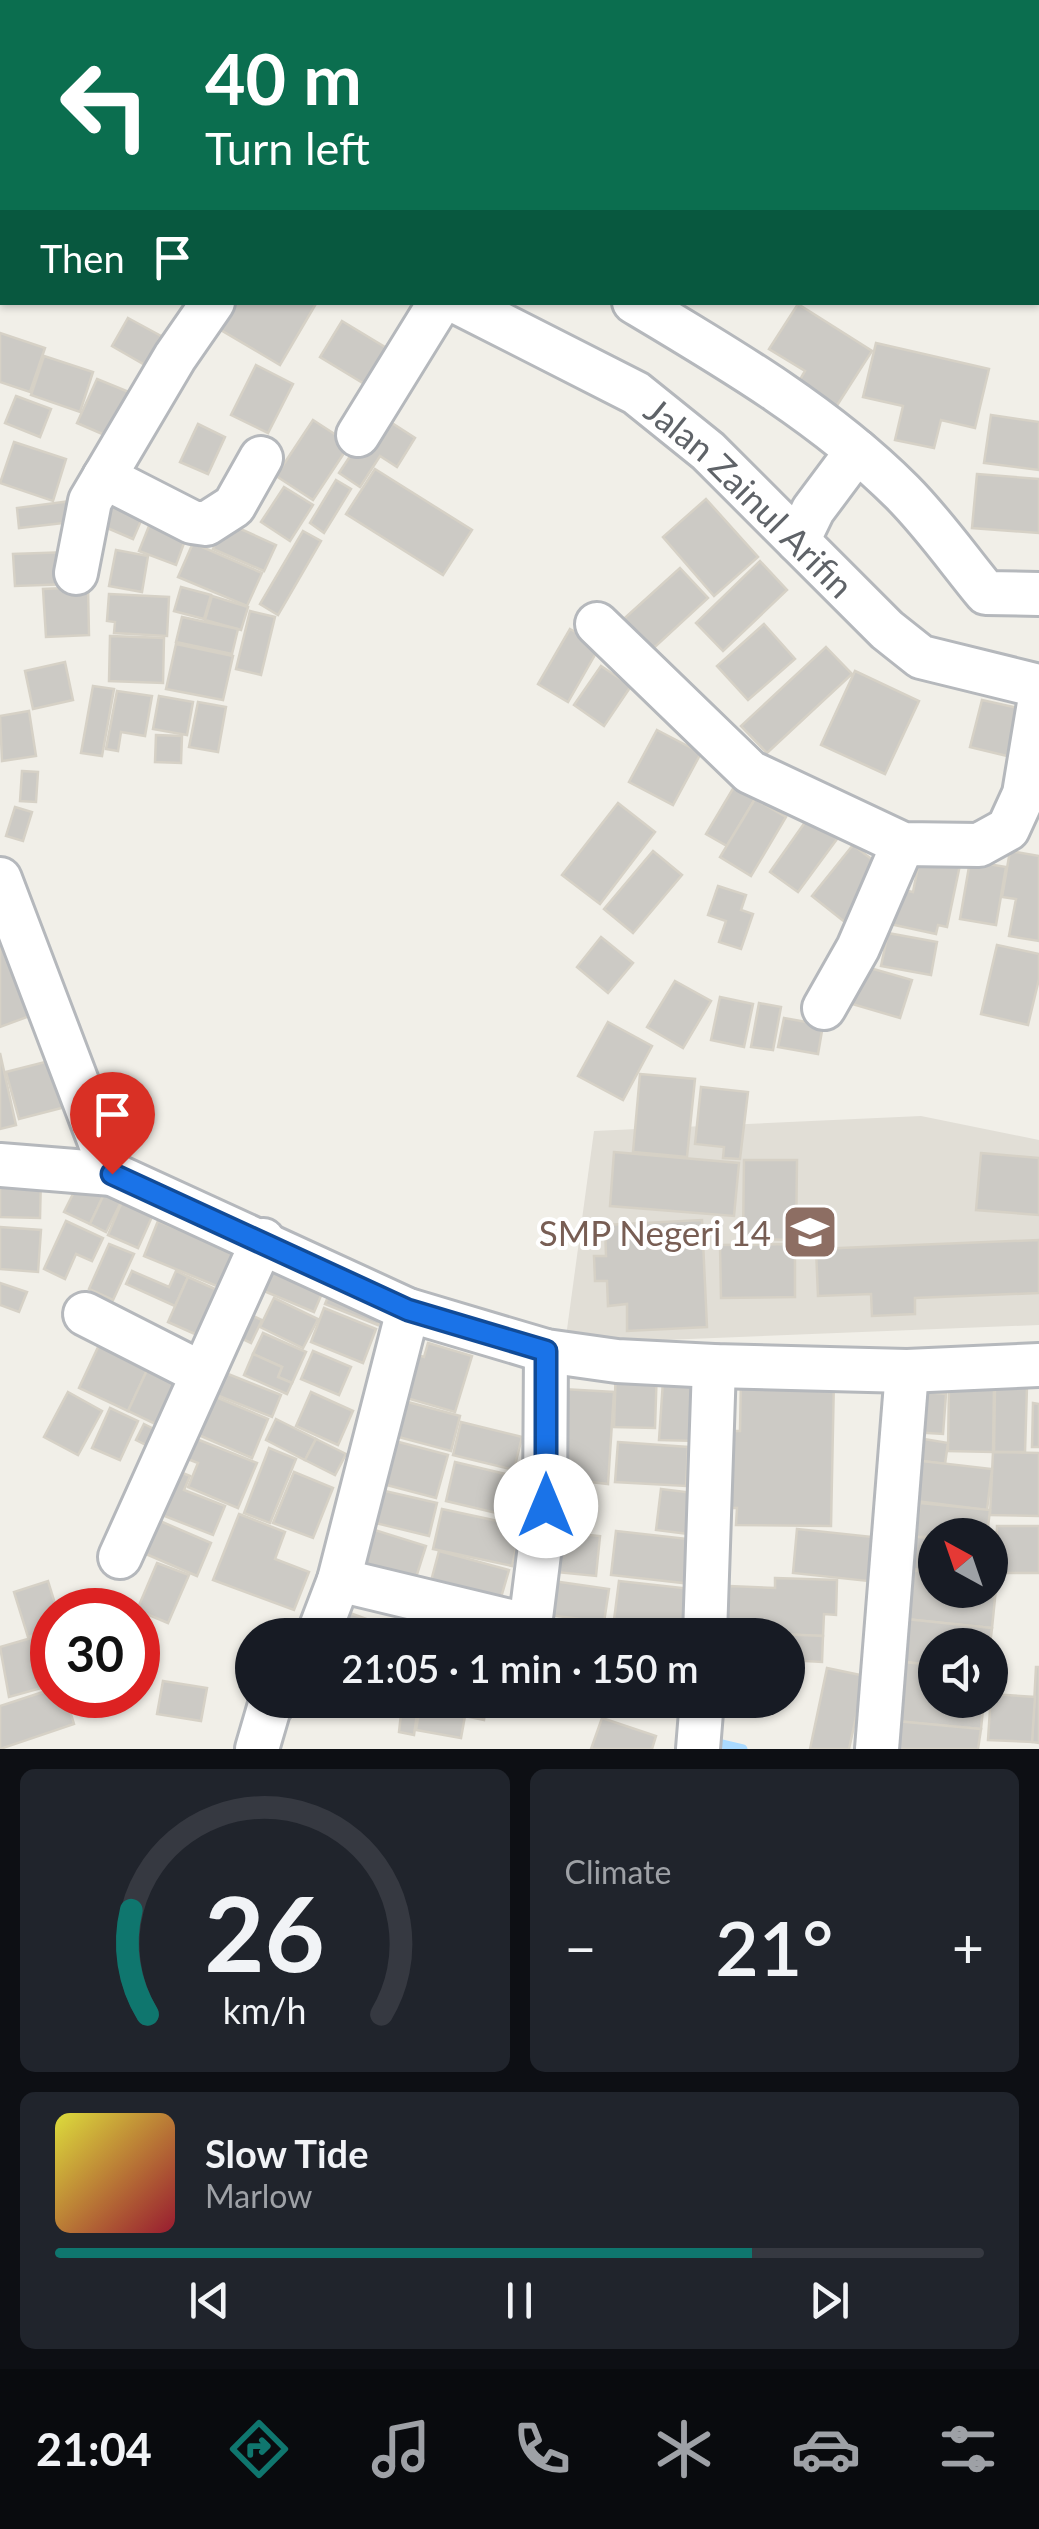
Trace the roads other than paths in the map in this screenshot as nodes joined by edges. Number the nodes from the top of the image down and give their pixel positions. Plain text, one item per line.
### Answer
1 (210, 305) edge
2 (438, 305) edge
3 (463, 305) edge
4 (639, 305) edge
5 (358, 434) dead end
6 (857, 451) junction
7 (261, 458) dead end
8 (104, 477) junction
9 (798, 541) junction
10 (76, 574) dead end
11 (1039, 594) edge
12 (597, 624) dead end
13 (1039, 686) edge
14 (1039, 703) edge
15 (903, 844) junction
16 (0, 879) edge
17 (824, 1008) dead end
18 (0, 1165) edge
19 (112, 1174) junction
20 (263, 1240) junction
21 (408, 1310) junction
22 (85, 1314) dead end
23 (546, 1351) junction
24 (1039, 1365) edge
25 (714, 1366) junction
26 (907, 1372) junction
27 (201, 1373) junction
28 (120, 1556) dead end
29 (338, 1580) junction
30 (324, 1618) edge
31 (706, 1618) edge
32 (878, 1749) edge

1 - 8 street
2 - 5 street
3 - 9 street, Jalan Zainul Arifin
4 - 6 street
6 - 9 street
6 - 11 street
7 - 8 street
8 - 10 street
9 - 13 street, Jalan Zainul Arifin
12 - 15 street
14 - 15 street
15 - 17 street
16 - 19 street
18 - 19 street
19 - 20 street
20 - 21 street
20 - 27 street
21 - 23 street
21 - 29 street
22 - 27 street
23 - 25 street
23 - 29 street
24 - 26 street
25 - 26 street
25 - 31 street
26 - 32 street
27 - 28 street
29 - 30 street

